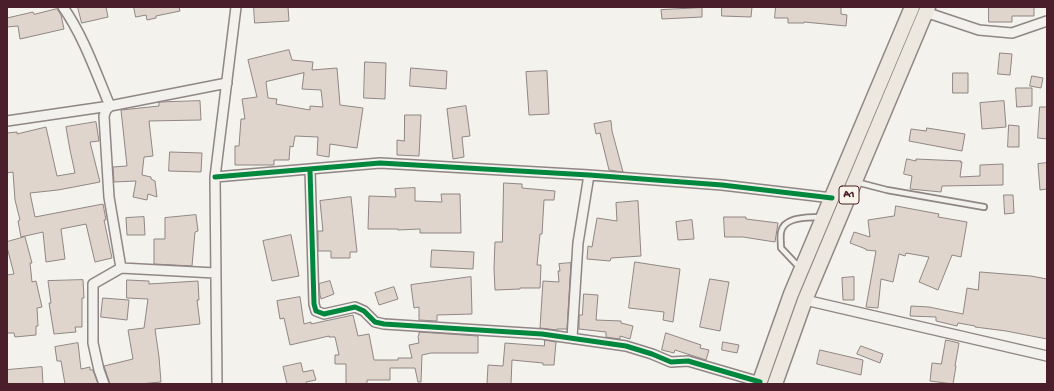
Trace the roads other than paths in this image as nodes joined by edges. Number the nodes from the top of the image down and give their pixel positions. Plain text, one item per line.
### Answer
1 (64, 7) edge
2 (236, 7) edge
3 (912, 7) edge
4 (927, 10) edge
5 (1047, 21) edge
6 (226, 83) junction
7 (110, 106) junction
8 (7, 121) edge
9 (310, 170) junction
10 (589, 175) junction
11 (215, 177) junction
12 (855, 181) junction
13 (832, 198) junction
14 (984, 207) dead end
15 (824, 217) junction
16 (121, 268) junction
17 (802, 270) junction
18 (215, 273) junction
19 (805, 300) junction
20 (572, 338) junction
21 (1047, 356) edge
22 (759, 383) edge
23 (104, 384) edge
24 (217, 384) edge
25 (775, 384) edge

1 - 7 street
2 - 6 street
3 - 13 highway, A1
4 - 5 street
4 - 12 highway, A1
6 - 7 street
6 - 11 street
7 - 8 street
7 - 16 street
9 - 10 street
9 - 11 street
9 - 20 street
10 - 13 street
10 - 20 street
11 - 18 street
12 - 14 lane
12 - 19 highway, A1
13 - 15 highway, A1
15 - 17 highway, A1
15 - 17 lane
16 - 18 street
16 - 23 street
17 - 22 highway, A1
18 - 24 street
19 - 21 street
19 - 25 highway, A1
20 - 22 street

